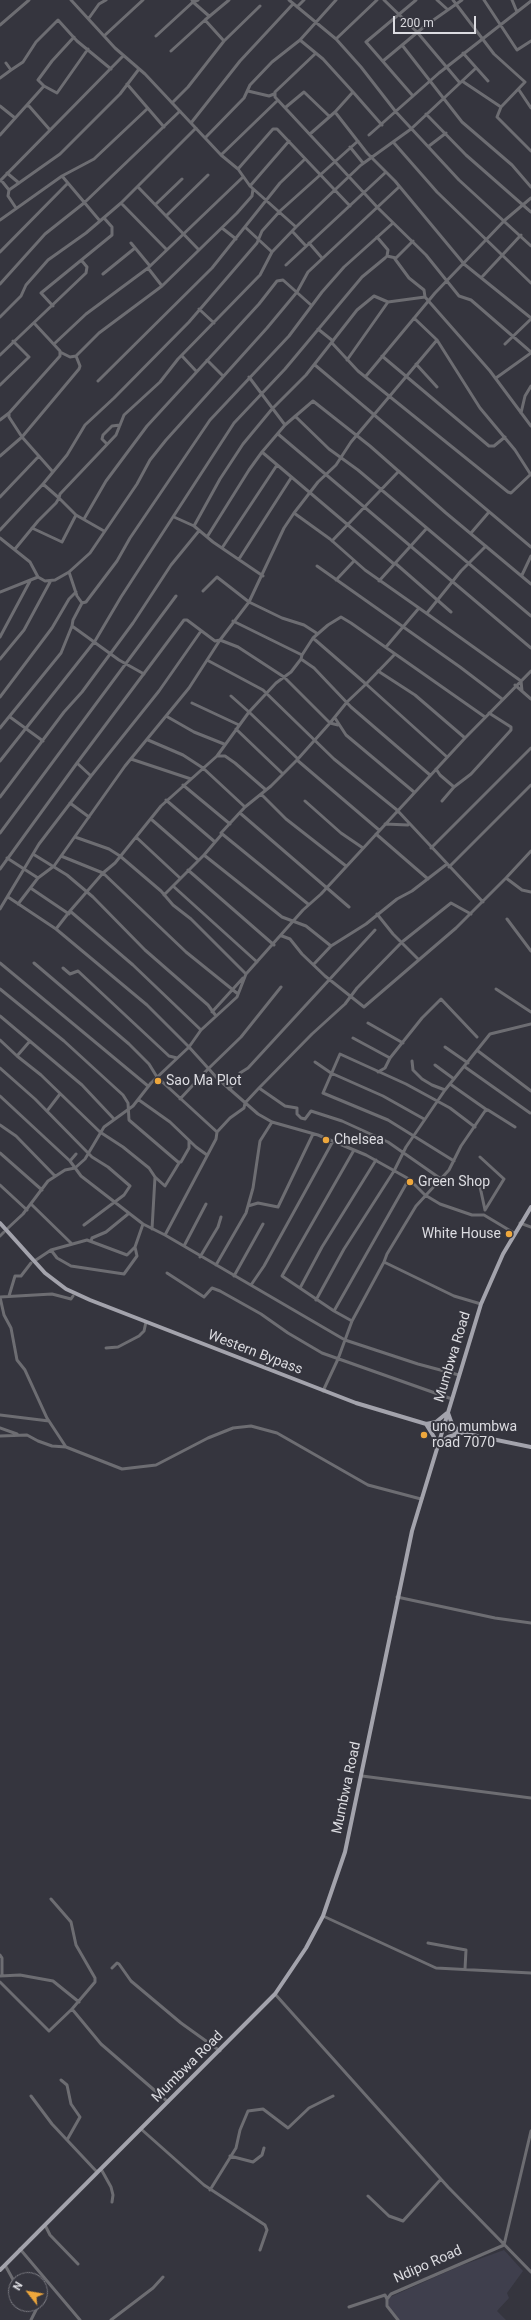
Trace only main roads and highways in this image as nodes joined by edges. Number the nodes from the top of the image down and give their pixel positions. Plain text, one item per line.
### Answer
1 (531, 1207) edge
2 (0, 1223) edge
3 (448, 1412) junction
4 (426, 1424) junction
5 (443, 1429) junction
6 (462, 1434) junction
7 (437, 1447) junction
8 (531, 1448) edge
9 (0, 2270) edge

1 - 3 main road, Mumbwa Road
2 - 4 main road, Western Bypass
3 - 4 main road
3 - 5 main road, Mumbwa Road
3 - 6 main road
4 - 5 main road, Western Bypass
4 - 7 main road
5 - 6 main road, Western Bypass
5 - 7 main road, Mumbwa Road
6 - 7 main road
6 - 8 main road, Western Bypass
7 - 9 main road, Mumbwa Road

